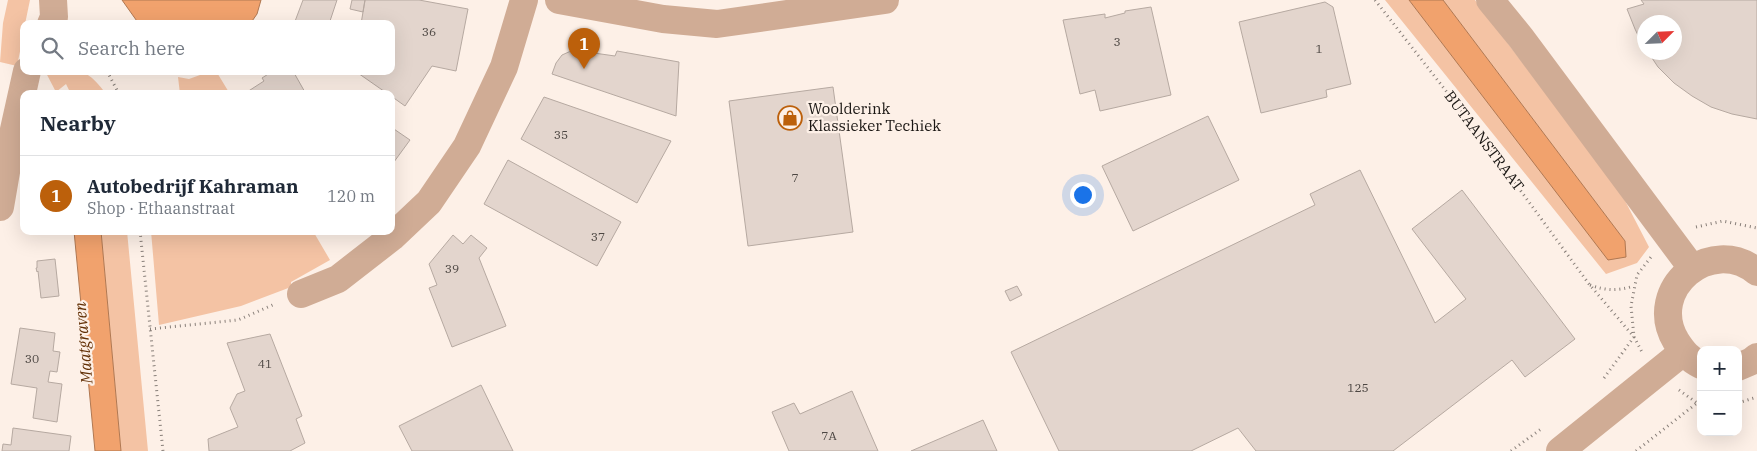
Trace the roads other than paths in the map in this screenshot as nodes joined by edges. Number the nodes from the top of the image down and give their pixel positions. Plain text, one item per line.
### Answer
1 (53, 0) edge
2 (524, 0) edge
3 (559, 0) edge
4 (886, 0) edge
5 (1493, 1) edge
6 (53, 20) edge
7 (27, 75) edge
8 (22, 90) edge
9 (20, 96) edge
10 (5, 142) edge
11 (0, 207) edge
12 (395, 234) edge
13 (394, 235) edge
14 (1692, 268) junction
15 (1757, 272) edge
16 (301, 294) road end
17 (1757, 357) edge
18 (1692, 359) edge
19 (1742, 365) edge
20 (1560, 451) edge

1 - 6 street
2 - 12 street
3 - 4 street
5 - 14 street
7 - 8 street
9 - 10 street
10 - 11 street
13 - 16 street
14 - 15 street
14 - 18 street
17 - 19 street
18 - 20 street

